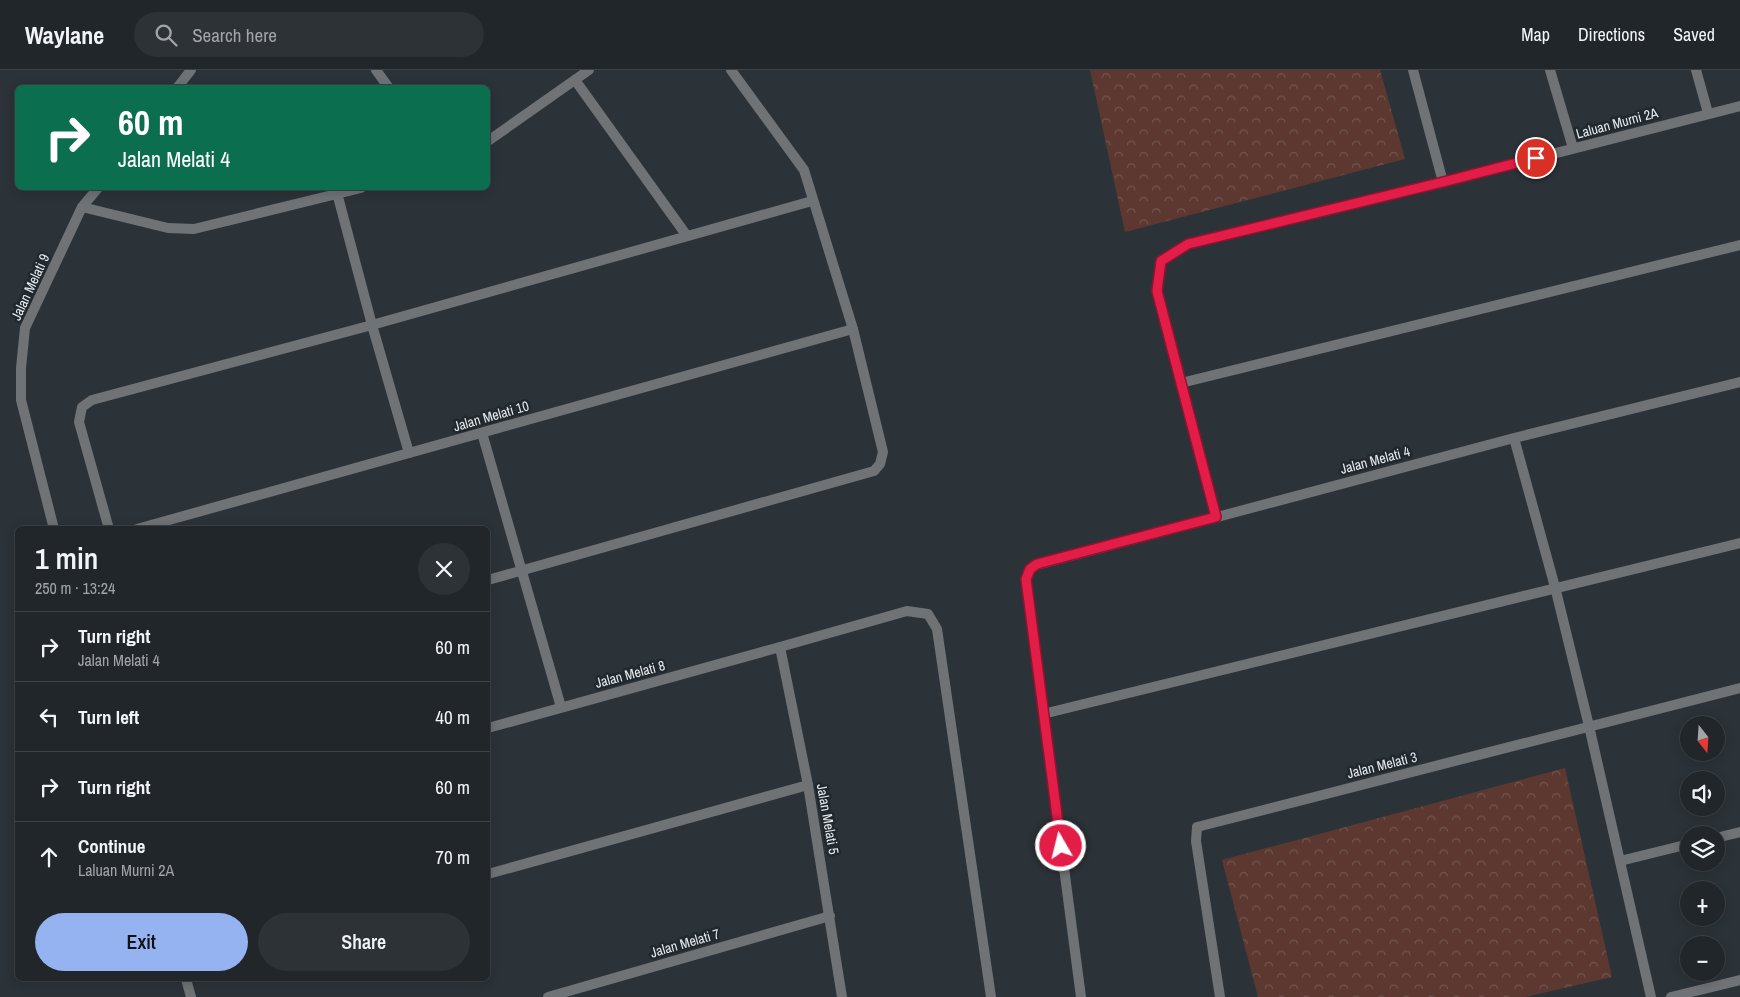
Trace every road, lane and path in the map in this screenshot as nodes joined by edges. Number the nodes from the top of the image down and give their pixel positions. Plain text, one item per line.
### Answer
1 (191, 70) edge
2 (376, 70) edge
3 (589, 70) edge
4 (731, 70) edge
5 (1413, 70) edge
6 (1550, 70) edge
7 (1696, 70) edge
8 (575, 80) junction
9 (179, 85) edge
10 (387, 85) edge
11 (1740, 106) edge
12 (1708, 113) junction
13 (490, 140) edge
14 (1573, 148) junction
15 (1443, 182) junction
16 (96, 190) edge
17 (351, 190) edge
18 (337, 193) junction
19 (812, 201) junction
20 (82, 207) junction
21 (687, 236) junction
22 (1740, 245) edge
23 (372, 325) junction
24 (853, 328) junction
25 (1740, 382) edge
26 (1181, 383) junction
27 (482, 433) junction
28 (1514, 438) junction
29 (409, 453) junction
30 (1216, 517) junction
31 (53, 526) edge
32 (109, 526) edge
33 (148, 526) edge
34 (1740, 542) edge
35 (523, 570) junction
36 (490, 579) edge
37 (1556, 587) junction
38 (780, 647) junction
39 (1740, 688) edge
40 (561, 707) junction
41 (1043, 714) junction
42 (1589, 726) junction
43 (490, 727) edge
44 (808, 785) junction
45 (1740, 832) edge
46 (1725, 836) edge
47 (1680, 846) edge
48 (1620, 861) junction
49 (490, 873) edge
50 (830, 916) junction
51 (1740, 980) edge
52 (187, 981) edge
53 (192, 997) edge
54 (548, 997) edge
55 (842, 997) edge
56 (991, 997) edge
57 (1081, 997) edge
58 (1220, 997) edge
59 (1651, 997) edge
60 (1671, 997) edge

1 - 9 street
2 - 10 street
3 - 8 street
4 - 19 street
5 - 15 street
6 - 14 street
7 - 12 street
8 - 13 street
8 - 21 street
11 - 12 street, Laluan Murni 2A
12 - 14 street, Laluan Murni 2A
14 - 15 street, Laluan Murni 2A
15 - 26 street, Laluan Murni 2A
16 - 20 street, Jalan Melati 9
17 - 18 street
18 - 20 street
18 - 23 street
19 - 21 street
19 - 24 street
20 - 31 street, Jalan Melati 9
21 - 23 street
22 - 26 street
23 - 29 street
23 - 32 street
24 - 27 street, Jalan Melati 10
24 - 35 street
25 - 28 street, Jalan Melati 4
26 - 30 street
27 - 29 street, Jalan Melati 10
27 - 35 street
28 - 30 street, Jalan Melati 4
28 - 37 street
29 - 33 street, Jalan Melati 10
30 - 41 street, Jalan Melati 4
34 - 37 street
35 - 36 street
35 - 40 street
37 - 41 street
37 - 42 street
38 - 40 street, Jalan Melati 8
38 - 44 street, Jalan Melati 5
38 - 56 street, Jalan Melati 8
39 - 42 street, Jalan Melati 3
40 - 43 street, Jalan Melati 8
41 - 57 street
42 - 48 street
42 - 58 street, Jalan Melati 3
44 - 49 street
44 - 50 street, Jalan Melati 5
45 - 46 street
47 - 48 street
48 - 59 street
50 - 54 street, Jalan Melati 7
50 - 55 street, Jalan Melati 5
51 - 60 street
52 - 53 street

